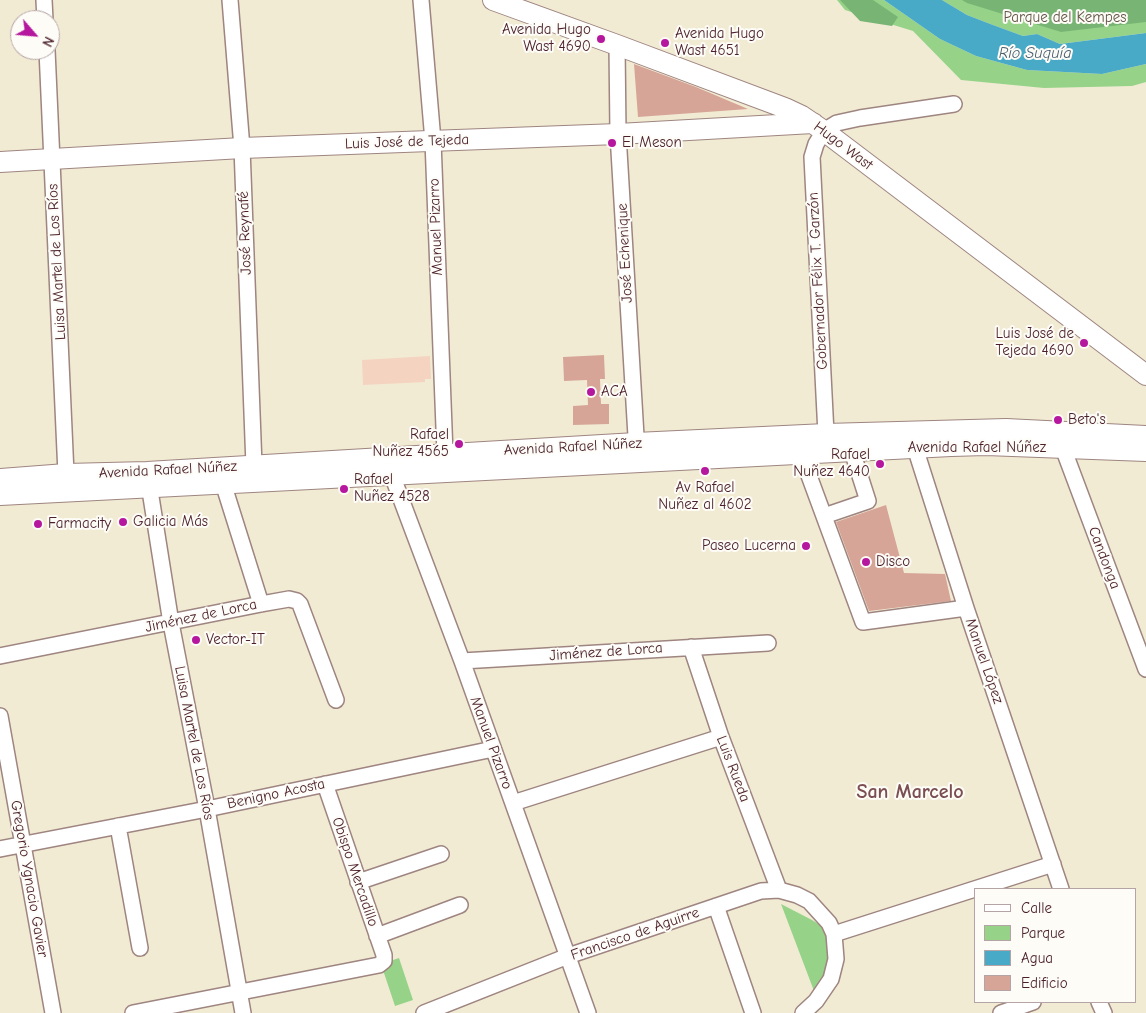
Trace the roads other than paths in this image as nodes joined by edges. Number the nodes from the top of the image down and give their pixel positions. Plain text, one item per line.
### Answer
1 (230, 0) edge
2 (421, 0) edge
3 (493, 0) edge
4 (617, 45) junction
5 (47, 60) edge
6 (954, 104) dead end
7 (819, 127) junction
8 (618, 134) junction
9 (433, 141) junction
10 (242, 148) junction
11 (52, 159) junction
12 (0, 162) edge
13 (1146, 375) edge
14 (826, 434) junction
15 (1146, 436) edge
16 (916, 439) junction
17 (1063, 448) junction
18 (852, 451) junction
19 (1146, 451) edge
20 (637, 452) junction
21 (446, 454) junction
22 (801, 454) junction
23 (254, 466) junction
24 (66, 474) junction
25 (392, 475) junction
26 (0, 478) edge
27 (148, 480) junction
28 (222, 483) junction
29 (0, 495) edge
30 (824, 516) junction
31 (261, 604) junction
32 (966, 608) junction
33 (171, 622) junction
34 (768, 643) dead end
35 (691, 647) junction
36 (0, 656) edge
37 (462, 661) junction
38 (1146, 668) edge
39 (336, 700) dead end
40 (0, 716) edge
41 (721, 737) junction
42 (493, 750) junction
43 (325, 784) junction
44 (513, 803) junction
45 (207, 809) junction
46 (118, 826) junction
47 (23, 844) junction
48 (0, 849) edge
49 (441, 854) dead end
50 (1052, 864) junction
51 (358, 882) junction
52 (977, 888) edge
53 (1061, 888) edge
54 (974, 889) edge
55 (780, 890) junction
56 (460, 905) dead end
57 (716, 906) junction
58 (834, 934) junction
59 (377, 936) junction
60 (140, 948) dead end
61 (568, 956) junction
62 (239, 993) junction
63 (1030, 1003) edge
64 (53, 1013) edge
65 (133, 1013) edge
66 (243, 1013) edge
67 (424, 1013) edge
68 (588, 1013) edge
69 (753, 1013) edge
70 (803, 1013) edge
71 (1001, 1013) edge

1 - 10 street, José Reynafé
2 - 9 street, Manuel Pizarro
3 - 4 main road, Hugo Wast
4 - 7 main road, Hugo Wast
4 - 8 street, José Echenique
5 - 11 street, Luisa Martel de Los Ríos
6 - 7 street, Luis José de Tejeda
7 - 8 main road, Luis José de Tejeda
7 - 13 main road, Hugo Wast
7 - 14 street, Gobernador Félix T. Garzón
8 - 9 main road, Luis José de Tejeda
8 - 20 street, José Echenique
9 - 10 main road, Luis José de Tejeda
9 - 21 street, Manuel Pizarro
10 - 11 main road, Luis José de Tejeda
10 - 23 street, José Reynafé
11 - 12 main road, Luis José de Tejeda
11 - 24 street, Luisa Martel de Los Ríos
14 - 16 main road, Avenida Rafael Núñez
14 - 20 main road, Avenida Rafael Núñez
15 - 16 main road, Avenida Rafael Núñez
16 - 17 main road, Avenida Rafael Núñez
16 - 18 main road, Avenida Rafael Núñez
16 - 32 street, Manuel López
17 - 19 main road, Avenida Rafael Núñez
17 - 38 street, Candonga
18 - 22 main road, Avenida Rafael Núñez
18 - 30 street
20 - 21 main road, Avenida Rafael Núñez
20 - 22 main road, Avenida Rafael Núñez
20 - 25 main road, Avenida Rafael Núñez
21 - 23 main road, Avenida Rafael Núñez
22 - 30 street
23 - 27 main road, Avenida Rafael Núñez
24 - 26 main road, Avenida Rafael Núñez
24 - 27 main road, Avenida Rafael Núñez
25 - 28 main road, Avenida Rafael Núñez
25 - 37 street, Manuel Pizarro
27 - 28 main road, Avenida Rafael Núñez
27 - 29 main road, Avenida Rafael Núñez
27 - 33 street, Luisa Martel de Los Ríos
28 - 31 street
30 - 32 street
31 - 33 street, Jiménez de Lorca
31 - 39 street, Jiménez de Lorca
32 - 50 street, Manuel López
33 - 36 street, Jiménez de Lorca
33 - 45 street, Luisa Martel de Los Ríos
34 - 35 street, Jiménez de Lorca
35 - 37 street, Jiménez de Lorca
35 - 41 street, Luis Rueda
37 - 42 street, Manuel Pizarro
40 - 47 street, Gregorio Ygnacio Gavier
41 - 44 street
41 - 55 street, Luis Rueda
42 - 43 street, Benigno Acosta
42 - 44 street, Manuel Pizarro
43 - 45 street, Benigno Acosta
43 - 51 street, Obispo Mercadillo
44 - 61 street, Manuel Pizarro
45 - 46 street, Benigno Acosta
45 - 62 street, Luisa Martel de Los Ríos
46 - 47 street, Benigno Acosta
46 - 60 street
47 - 48 street, Benigno Acosta
47 - 64 street, Gregorio Ygnacio Gavier
49 - 51 street
50 - 52 street
50 - 53 street, Manuel López
51 - 59 street, Obispo Mercadillo
54 - 58 street
55 - 57 street, Francisco de Aguirre
55 - 58 street, Francisco de Aguirre
56 - 59 street
57 - 61 street, Francisco de Aguirre
57 - 69 street
58 - 70 street
59 - 62 street, Obispo Mercadillo
61 - 67 street, Francisco de Aguirre
61 - 68 street, Manuel Pizarro
62 - 65 street
62 - 66 street, Luisa Martel de Los Ríos
63 - 71 street

